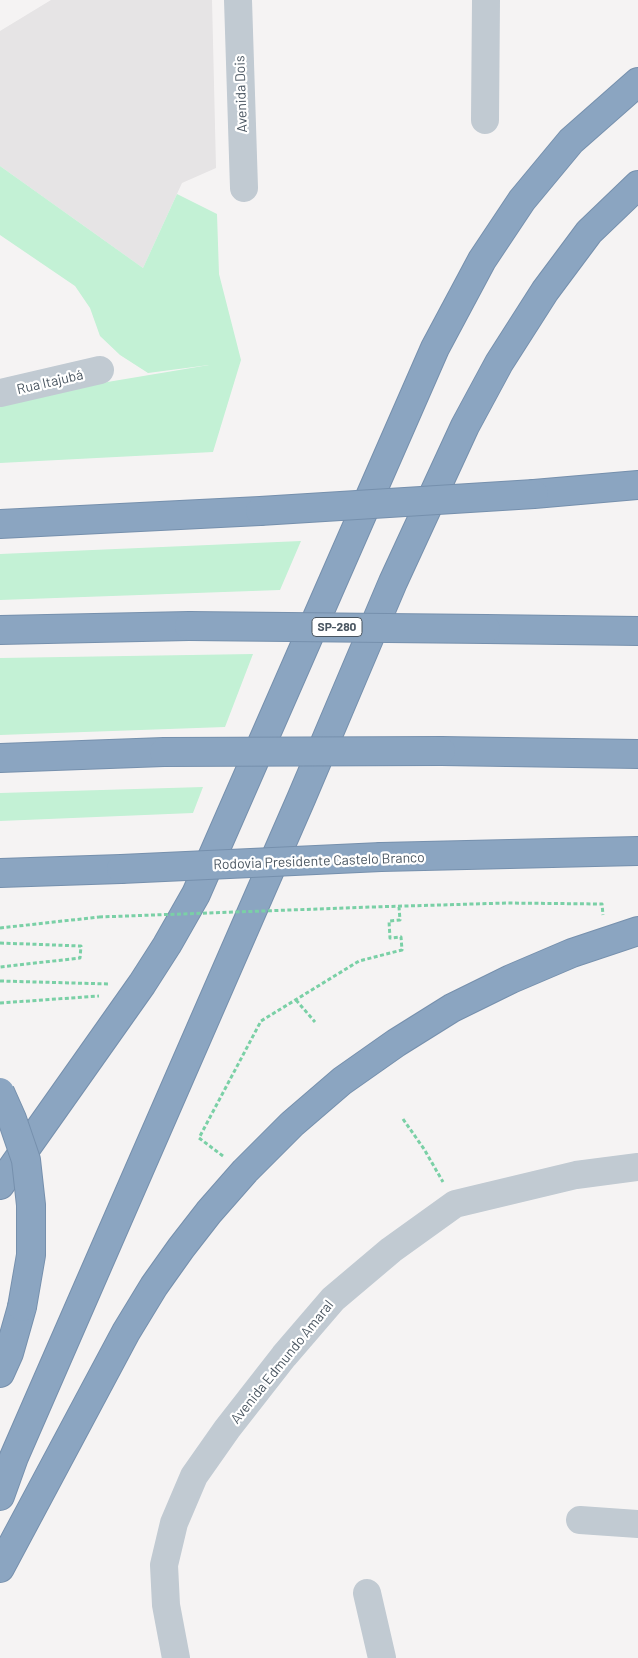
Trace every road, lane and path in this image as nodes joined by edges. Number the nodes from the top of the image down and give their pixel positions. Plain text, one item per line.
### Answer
1 (486, 0) edge
2 (238, 2) edge
3 (638, 82) edge
4 (486, 120) dead end
5 (638, 184) edge
6 (244, 188) dead end
7 (100, 370) dead end
8 (0, 393) edge
9 (638, 485) edge
10 (0, 524) edge
11 (0, 630) edge
12 (638, 631) edge
13 (638, 754) edge
14 (0, 758) edge
15 (638, 851) edge
16 (0, 873) edge
17 (399, 907) junction
18 (604, 919) dead end
19 (0, 928) edge
20 (638, 931) edge
21 (0, 943) edge
22 (0, 968) edge
23 (0, 981) edge
24 (110, 990) dead end
25 (106, 996) dead end
26 (296, 1000) junction
27 (0, 1003) edge
28 (315, 1022) dead end
29 (0, 1092) edge
30 (403, 1119) dead end
31 (226, 1159) dead end
32 (638, 1167) edge
33 (0, 1185) edge
34 (455, 1204) junction
35 (0, 1373) edge
36 (0, 1496) edge
37 (580, 1520) dead end
38 (638, 1524) edge
39 (0, 1568) edge
40 (367, 1593) dead end
41 (176, 1658) edge
42 (382, 1658) edge

1 - 4 street
2 - 6 street, Avenida Dois
3 - 33 highway
5 - 36 highway
7 - 8 street, Rua Itajubá
9 - 10 highway, bridge
11 - 12 highway, SP-280, bridge
13 - 14 highway, bridge
15 - 16 highway, Rodovia Presidente Castelo Branco, bridge
17 - 18 path
17 - 19 path, bridge
17 - 26 path
20 - 39 highway
21 - 22 path
23 - 24 path
25 - 27 path
26 - 28 path
26 - 31 path
29 - 35 highway, bridge
30 - 34 path
32 - 34 street, Avenida Edmundo Amaral
34 - 41 street, Avenida Edmundo Amaral
37 - 38 street
40 - 42 street

